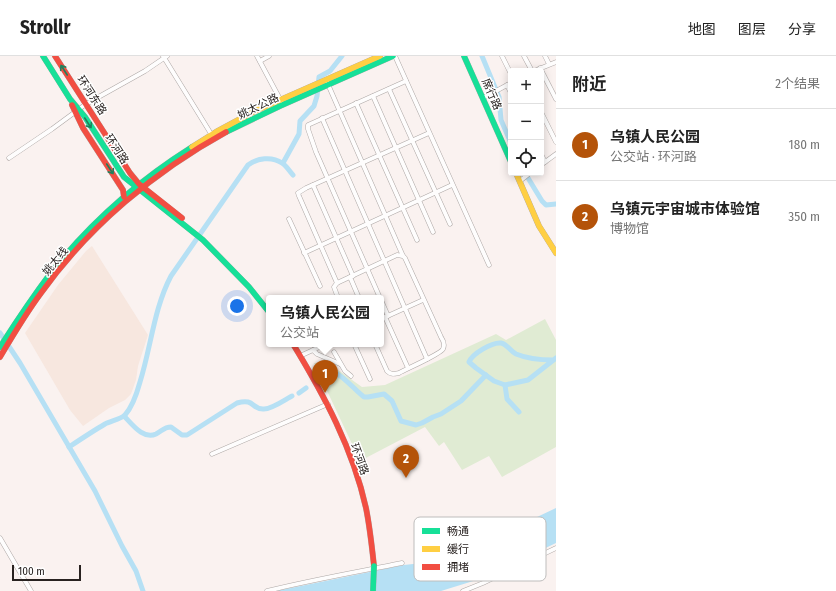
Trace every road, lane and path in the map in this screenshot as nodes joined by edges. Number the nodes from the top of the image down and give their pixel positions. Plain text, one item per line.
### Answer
1 (43, 56) edge
2 (55, 56) edge
3 (257, 56) edge
4 (269, 56) edge
5 (380, 56) edge
6 (394, 56) edge
7 (464, 56) edge
8 (502, 56) edge
9 (524, 56) edge
10 (544, 56) edge
11 (165, 57) edge
12 (260, 61) junction
13 (556, 62) edge
14 (549, 64) junction
15 (508, 68) edge
16 (531, 68) edge
17 (540, 68) edge
18 (544, 76) edge
19 (406, 81) junction
20 (327, 83) junction
21 (508, 85) edge
22 (389, 89) junction
23 (373, 96) junction
24 (483, 98) junction
25 (70, 99) junction
26 (556, 99) edge
27 (282, 102) junction
28 (356, 103) junction
29 (86, 104) junction
30 (339, 110) junction
31 (322, 118) junction
32 (544, 118) edge
33 (429, 133) junction
34 (213, 137) junction
35 (412, 140) junction
36 (556, 142) edge
37 (396, 148) junction
38 (556, 154) edge
39 (379, 155) junction
40 (508, 155) edge
41 (8, 158) dead end
42 (544, 162) edge
43 (362, 163) junction
44 (345, 171) junction
45 (518, 176) edge
46 (526, 176) edge
47 (327, 178) junction
48 (521, 180) junction
49 (313, 185) junction
50 (452, 185) junction
51 (139, 187) junction
52 (436, 193) junction
53 (124, 197) junction
54 (419, 200) junction
55 (402, 208) junction
56 (385, 216) junction
57 (289, 219) dead end
58 (368, 224) junction
59 (450, 224) dead end
60 (351, 232) junction
61 (433, 232) dead end
62 (336, 238) junction
63 (417, 240) dead end
64 (320, 245) junction
65 (304, 253) junction
66 (556, 254) edge
67 (403, 256) junction
68 (384, 262) junction
69 (488, 265) dead end
70 (367, 269) junction
71 (351, 276) junction
72 (337, 283) junction
73 (320, 286) dead end
74 (337, 295) edge
75 (359, 295) edge
76 (379, 295) edge
77 (423, 300) junction
78 (266, 308) edge
79 (405, 308) junction
80 (385, 317) edge
81 (13, 329) junction
82 (0, 347) edge
83 (294, 347) edge
84 (320, 347) edge
85 (355, 347) edge
86 (376, 347) edge
87 (313, 350) junction
88 (334, 352) dead end
89 (1, 356) edge
90 (300, 356) junction
91 (427, 359) junction
92 (340, 364) junction
93 (408, 368) junction
94 (351, 376) dead end
95 (370, 379) dead end
96 (328, 404) junction
97 (212, 454) dead end
98 (0, 538) edge
99 (556, 548) edge
100 (546, 553) edge
101 (402, 563) dead end
102 (487, 581) edge
103 (31, 591) edge
104 (267, 591) edge
105 (372, 591) edge
106 (463, 591) edge

1 - 25 street, 环河路
29 -> 2 street, 环河东路
3 - 12 street
4 - 12 street
5 - 20 street, 姚太公路
6 - 19 street
6 - 20 street, 姚太公路
7 - 24 street, 席行路
8 - 15 street
9 - 16 street
10 - 14 street
11 - 29 street
11 - 34 street
12 - 27 street
13 - 14 street
14 - 17 street
18 - 26 street
19 - 22 street
19 - 33 street
20 - 27 street, 姚太公路
20 - 27 street, 姚太公路
20 - 30 street
21 - 24 street
22 - 23 street
22 - 35 street
23 - 28 street
23 - 37 street
24 - 40 street, 席行路
25 -> 51 street, 环河路
25 -> 53 street
27 - 34 street, 姚太公路
28 - 30 street
28 - 39 street
29 - 41 street
29 - 51 street, 环河东路
30 - 31 street
30 - 43 street
31 - 44 street
31 - 47 street
32 - 36 street
33 - 35 street
33 - 50 street
34 - 51 street, 姚太公路
35 - 37 street
35 - 52 street
37 - 39 street
37 - 54 street
38 - 42 street
39 - 43 street
39 - 55 street
43 - 44 street
43 - 56 street
44 - 47 street
44 - 58 street
45 - 48 street
46 - 48 street
47 - 49 street
47 - 60 street
48 - 66 street
49 - 62 street
49 - 64 street
50 - 52 street
50 - 69 street
51 - 53 street, 姚太线
51 - 78 street, 环河路
51 - 81 street, 姚太线
52 - 54 street
52 - 59 street
53 - 81 street, 姚太线
54 - 55 street
54 - 61 street
55 - 56 street
55 - 63 street
56 - 58 street
56 - 67 street
57 - 65 street
58 - 60 street
58 - 68 street
60 - 62 street
60 - 70 street
62 - 64 street
62 - 71 street
64 - 65 street
64 - 72 street
65 - 73 street
67 - 68 street
67 - 77 street
68 - 70 street
68 - 79 street
70 - 71 street
70 - 76 street
71 - 72 street
71 - 75 street
72 - 74 street
77 - 79 street
77 - 91 street
79 - 80 street
79 - 91 street
80 - 93 street
81 - 82 street, 姚太线
81 - 89 street, 姚太线
83 - 90 street, 环河路
84 - 87 street
85 - 95 street
86 - 93 street
87 - 90 street
87 - 92 street
88 - 92 street
90 - 96 street, 环河路
91 - 93 street
92 - 94 street
96 - 97 street
96 - 105 street, 环河路, bridge
98 - 103 street
99 - 100 street
101 - 104 street
102 - 106 street

